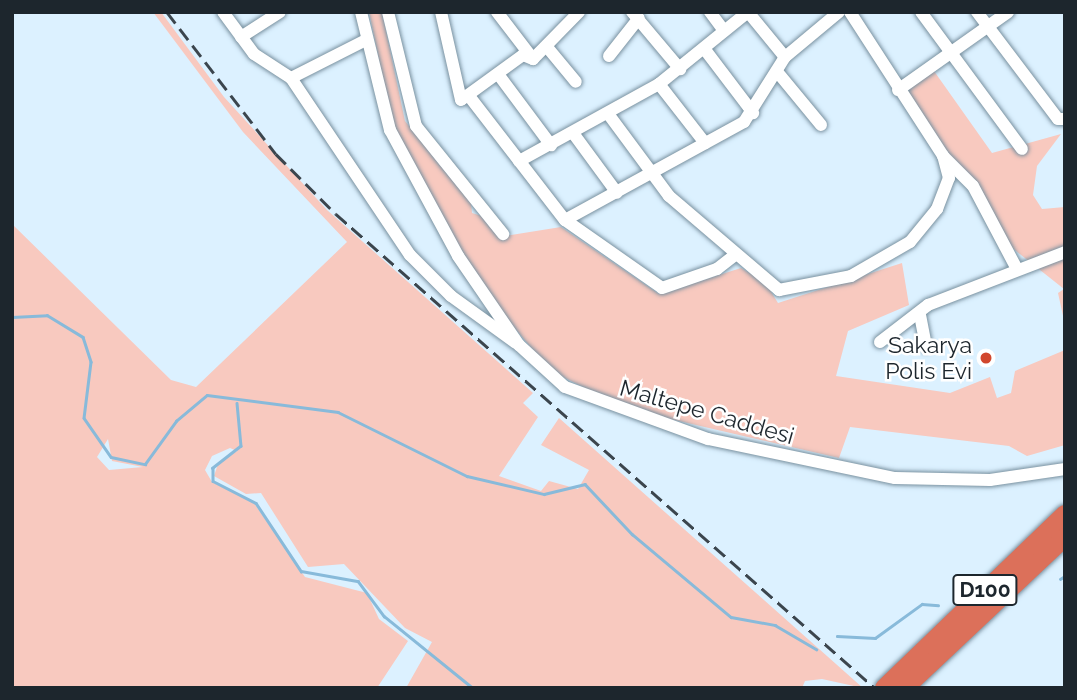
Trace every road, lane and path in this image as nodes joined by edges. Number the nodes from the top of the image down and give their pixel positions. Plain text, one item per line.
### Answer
1 (223, 12) edge
2 (280, 12) edge
3 (361, 12) edge
4 (388, 12) edge
5 (441, 12) edge
6 (497, 12) edge
7 (579, 12) edge
8 (710, 12) edge
9 (839, 12) edge
10 (850, 12) edge
11 (921, 12) edge
12 (977, 12) edge
13 (1008, 12) edge
14 (636, 15) edge
15 (988, 26) junction
16 (723, 29) junction
17 (241, 37) junction
18 (366, 40) junction
19 (547, 47) junction
20 (706, 51) junction
21 (951, 51) junction
22 (609, 56) dead end
23 (785, 57) junction
24 (533, 59) junction
25 (680, 69) junction
26 (498, 74) junction
27 (779, 74) junction
28 (291, 78) junction
29 (576, 82) dead end
30 (659, 85) junction
31 (898, 90) junction
32 (469, 96) junction
33 (753, 113) junction
34 (609, 115) junction
35 (1065, 120) edge
36 (821, 125) dead end
37 (573, 134) junction
38 (705, 143) junction
39 (551, 145) junction
40 (1022, 149) dead end
41 (943, 156) junction
42 (519, 161) junction
43 (652, 176) junction
44 (617, 193) junction
45 (565, 220) junction
46 (503, 234) dead end
47 (1065, 252) edge
48 (736, 254) junction
49 (1017, 269) junction
50 (920, 315) junction
51 (880, 342) dead end
52 (519, 345) junction
53 (926, 346) dead end
54 (1065, 469) edge
55 (1065, 514) edge
56 (1065, 537) edge
57 (910, 676) edge
58 (884, 688) edge

1 - 17 street
2 - 17 street
3 - 18 street, Maltepe Caddesi
4 - 46 street
5 - 32 street
6 - 24 street
7 - 19 street
8 - 16 street
9 - 23 street
10 - 31 street
11 - 21 street
12 - 15 street
13 - 15 street
14 - 22 street
14 - 25 street
15 - 21 street
15 - 35 street
16 - 20 street
16 - 23 street
17 - 28 street
18 - 28 street
18 - 52 street, Maltepe Caddesi
19 - 24 street
19 - 29 street
20 - 25 street
20 - 33 street
21 - 31 street
21 - 40 street
23 - 27 street
24 - 26 street
25 - 30 street
26 - 32 street
26 - 39 street
27 - 33 street
27 - 36 street
28 - 52 street
30 - 34 street
30 - 38 street
31 - 41 street
32 - 42 street
33 - 38 street
34 - 37 street
34 - 43 street
37 - 39 street
37 - 44 street
38 - 43 street
39 - 42 street
41 - 48 street
41 - 49 street
42 - 45 street
43 - 44 street
43 - 48 street
44 - 45 street
45 - 48 street
47 - 49 street
49 - 50 street
50 - 51 street
50 - 53 street
52 - 54 street, Maltepe Caddesi
55 - 57 highway, D100
56 - 57 highway, D100
57 - 58 highway, D100

